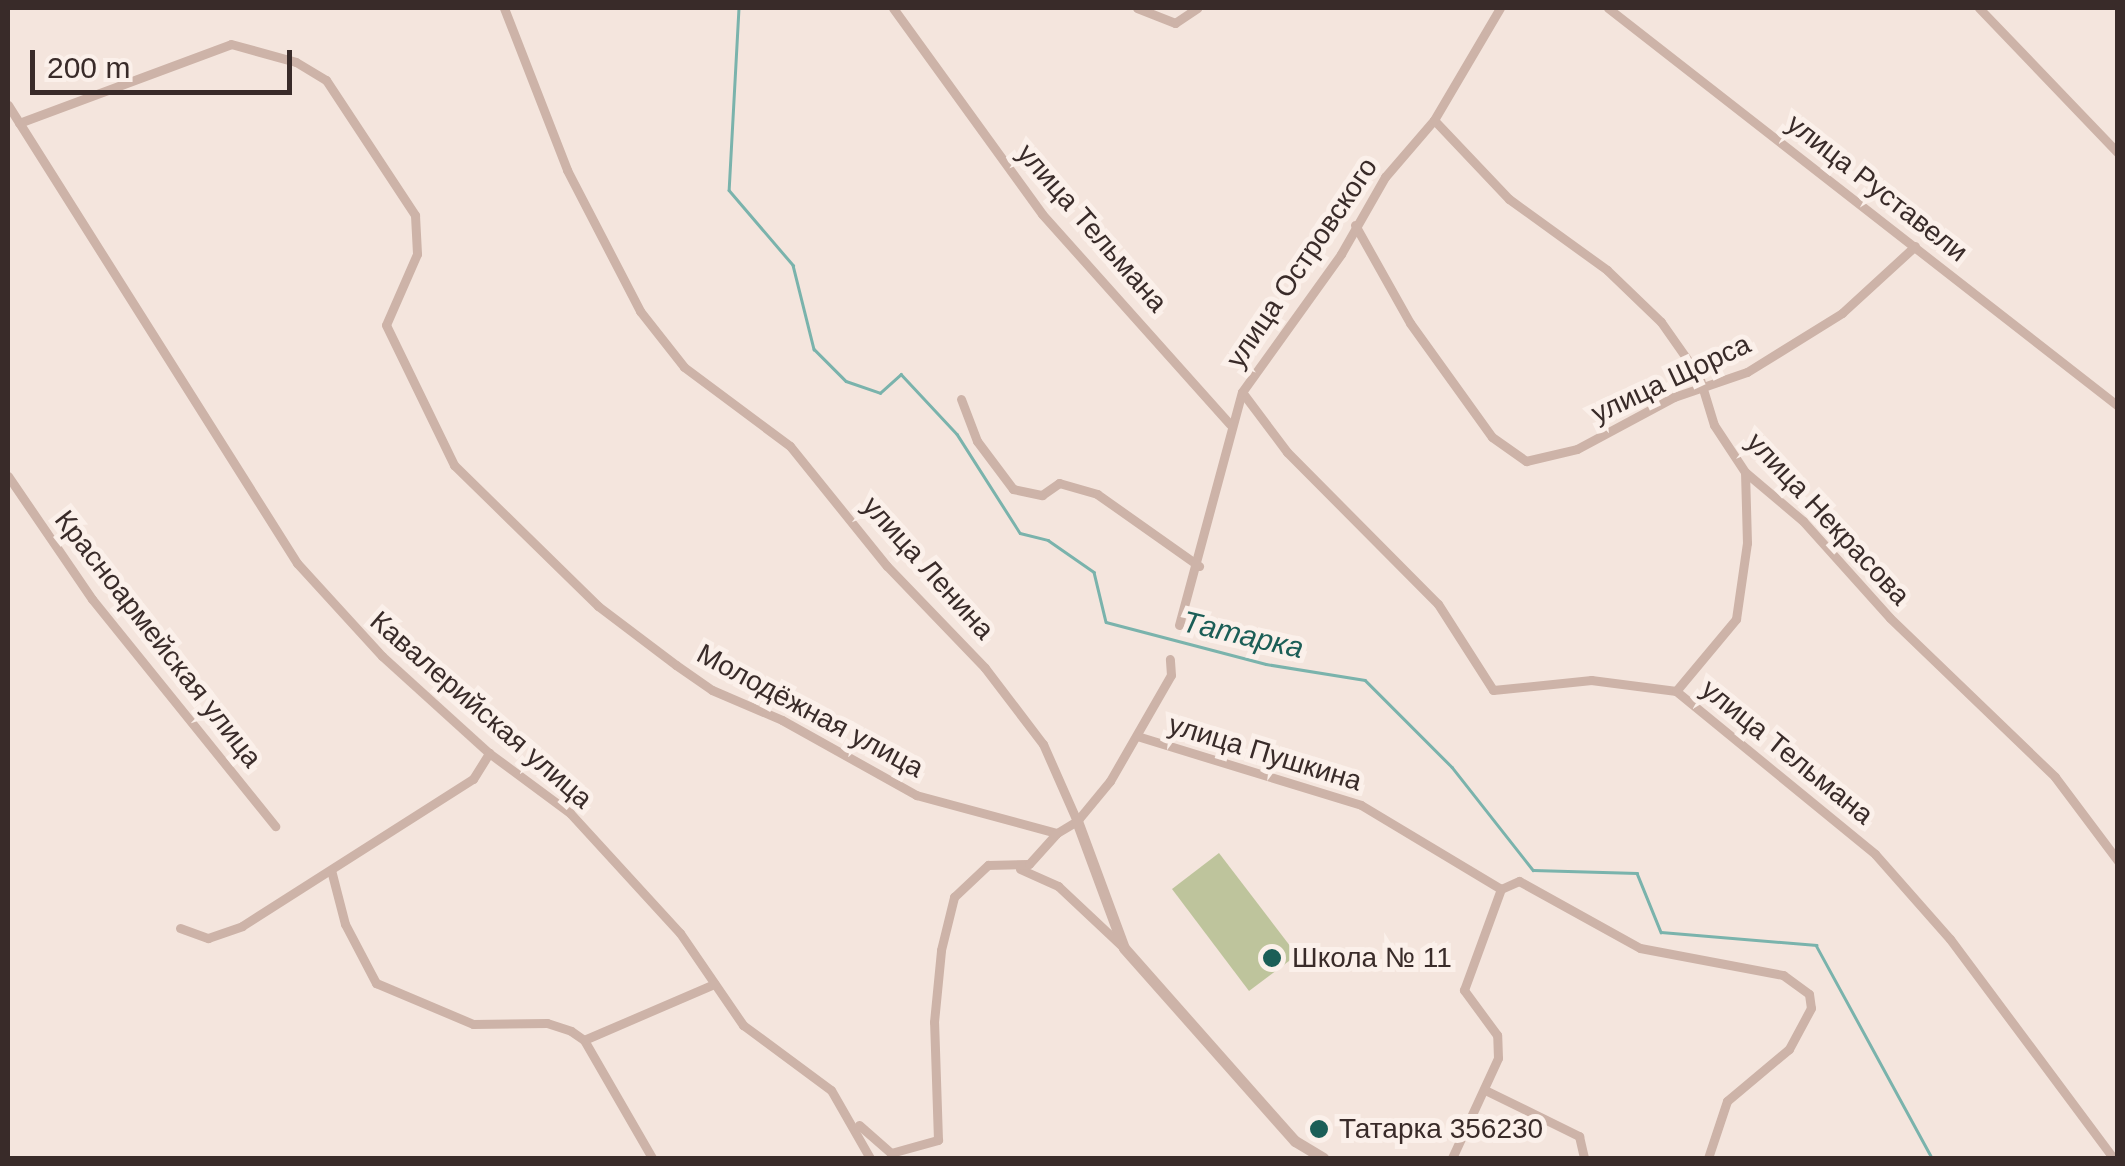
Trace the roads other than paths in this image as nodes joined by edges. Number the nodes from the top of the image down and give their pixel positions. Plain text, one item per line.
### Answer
1 (504, 8) edge
2 (893, 8) edge
3 (1137, 8) edge
4 (1197, 8) edge
5 (1500, 8) edge
6 (1608, 8) edge
7 (1979, 8) edge
8 (8, 105) edge
9 (1434, 120) junction
10 (19, 123) junction
11 (2118, 153) edge
12 (1354, 225) junction
13 (1915, 246) junction
14 (1702, 391) junction
15 (1242, 392) junction
16 (961, 399) dead end
17 (2118, 406) edge
18 (1230, 424) junction
19 (1746, 472) junction
20 (8, 476) edge
21 (1199, 566) junction
22 (1179, 626) dead end
23 (1170, 660) dead end
24 (1676, 691) junction
25 (1137, 736) junction
26 (490, 753) junction
27 (1077, 822) junction
28 (275, 826) dead end
29 (1058, 833) junction
30 (2118, 861) edge
31 (1020, 869) junction
32 (331, 870) junction
33 (1501, 889) junction
34 (180, 928) dead end
35 (1124, 948) junction
36 (714, 984) junction
37 (584, 1040) junction
38 (1485, 1090) junction
39 (849, 1115) junction
40 (652, 1158) edge
41 (870, 1158) edge
42 (1323, 1158) edge
43 (1452, 1158) edge
44 (1584, 1158) edge
45 (1708, 1158) edge
46 (2112, 1158) edge

1 - 27 street, улица Ленина
2 - 18 street, улица Тельмана
3 - 4 street
5 - 9 street, улица Островского
6 - 13 street, улица Руставели
7 - 11 street
8 - 10 street, Кавалерийская улица
9 - 12 street, улица Островского
9 - 14 street, улица Некрасова
10 - 26 street, Кавалерийская улица
10 - 29 street, Молодёжная улица
12 - 14 street, улица Щорса
12 - 15 street, улица Островского
13 - 14 street, улица Щорса
13 - 17 street, улица Руставели
14 - 19 street, улица Некрасова
15 - 18 street, улица Островского
15 - 24 street, улица Тельмана
16 - 21 street
18 - 21 street, улица Островского
19 - 24 street
19 - 30 street, улица Некрасова
20 - 28 street, Красноармейская улица
21 - 22 street, улица Островского
23 - 25 street
24 - 46 street, улица Тельмана
25 - 27 street
25 - 33 street, улица Пушкина
26 - 32 street
26 - 36 street, Кавалерийская улица
27 - 29 street
27 - 35 street, улица Ленина
29 - 31 street
31 - 35 street
31 - 39 street
32 - 34 street
32 - 37 street
33 - 38 street
33 - 45 street, улица Пушкина
35 - 42 street, улица Ленина
36 - 37 street
36 - 39 street, Кавалерийская улица
37 - 40 street
38 - 43 street
38 - 44 street
39 - 41 street, Кавалерийская улица

